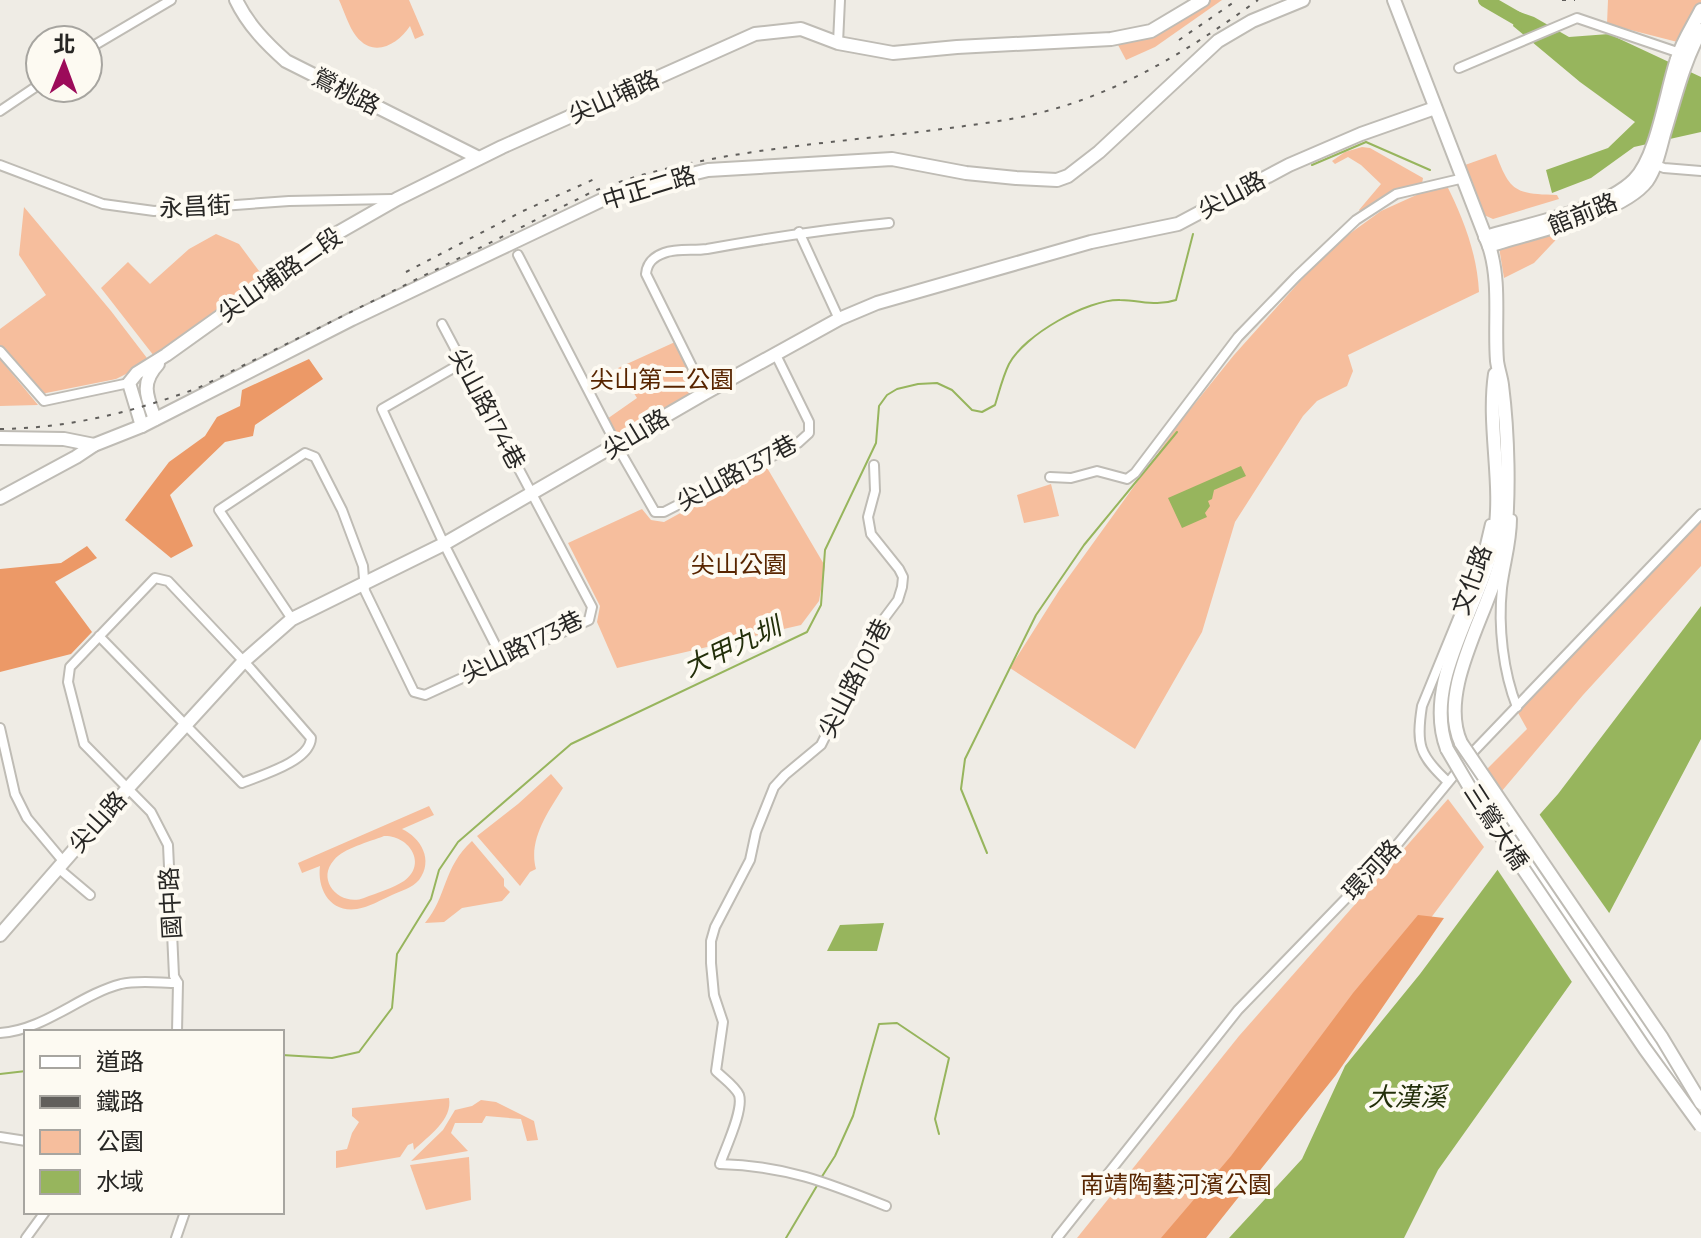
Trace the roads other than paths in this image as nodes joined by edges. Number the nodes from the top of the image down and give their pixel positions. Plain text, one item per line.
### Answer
1 (171, 0) edge
2 (236, 0) edge
3 (840, 0) edge
4 (1203, 0) edge
5 (1303, 0) edge
6 (1394, 0) edge
7 (1701, 10) edge
8 (1701, 30) edge
9 (104, 40) edge
10 (838, 43) junction
11 (1682, 58) junction
12 (1459, 68) dead end
13 (24, 95) edge
14 (1435, 108) junction
15 (0, 111) edge
16 (479, 158) junction
17 (1652, 159) junction
18 (0, 165) edge
19 (1701, 171) edge
20 (1464, 178) junction
21 (397, 199) junction
22 (889, 223) dead end
23 (799, 232) junction
24 (1487, 242) junction
25 (518, 255) dead end
26 (839, 319) junction
27 (442, 324) dead end
28 (0, 351) edge
29 (166, 355) junction
30 (776, 355) junction
31 (462, 363) junction
32 (129, 383) junction
33 (705, 393) junction
34 (155, 419) junction
35 (142, 426) junction
36 (0, 438) edge
37 (94, 445) junction
38 (617, 446) junction
39 (874, 465) dead end
40 (1050, 477) dead end
41 (1501, 488) junction
42 (532, 495) junction
43 (0, 498) edge
44 (1701, 514) edge
45 (444, 544) junction
46 (365, 584) junction
47 (292, 619) junction
48 (99, 636) junction
49 (502, 658) junction
50 (244, 661) junction
51 (1517, 707) junction
52 (185, 726) junction
53 (0, 728) edge
54 (1463, 763) junction
55 (1447, 781) junction
56 (128, 788) junction
57 (61, 864) junction
58 (90, 895) dead end
59 (0, 935) edge
60 (178, 983) junction
61 (177, 1030) edge
62 (0, 1033) edge
63 (1654, 1043) junction
64 (1701, 1105) edge
65 (1701, 1126) edge
66 (0, 1137) edge
67 (24, 1141) edge
68 (886, 1206) dead end
69 (44, 1214) edge
70 (184, 1214) edge
71 (26, 1238) edge
72 (176, 1238) edge
73 (1057, 1238) edge

1 - 9 street
2 - 16 main road, 鶯桃路
3 - 10 street
4 - 10 main road, 尖山埔路
5 - 34 main road, 中正二路
6 - 14 main road, 文化路
7 - 11 main road
8 - 11 main road
10 - 16 main road, 尖山埔路
11 - 12 street
11 - 17 main road
13 - 15 street
14 - 20 main road, 文化路
14 - 26 main road, 尖山路
16 - 21 main road, 尖山埔路
17 - 19 street
17 - 24 main road, 館前路
18 - 21 street, 永昌街
20 - 24 main road, 文化路
20 - 40 street
21 - 29 main road, 尖山埔路二段
22 - 23 street
23 - 26 street
23 - 33 street
24 - 41 main road, 文化路
25 - 38 street
26 - 30 main road, 尖山路
27 - 31 street, 尖山路174巷
28 - 32 street
29 - 32 main road
29 - 34 main road
30 - 33 main road, 尖山路
30 - 38 street, 尖山路137巷
31 - 42 street, 尖山路174巷
31 - 45 street
32 - 35 main road
33 - 38 main road, 尖山路
34 - 35 main road, 中正二路
35 - 37 main road, 中正二路
36 - 37 main road
37 - 43 main road, 中正二路
38 - 42 main road, 尖山路
39 - 68 street, 尖山路101巷
41 - 51 street
41 - 55 street, 文化路
41 - 64 main road, 三鶯大橋, bridge
41 - 65 main road, 三鶯大橋, bridge
42 - 45 main road, 尖山路
42 - 49 street, 尖山路173巷
44 - 51 street, 環河路
45 - 46 main road, 尖山路
45 - 49 street
46 - 47 main road, 尖山路
46 - 47 street
46 - 49 street, 尖山路173巷
47 - 50 main road, 尖山路
48 - 50 street, 國中路
48 - 52 street
48 - 56 street, 國中路
50 - 52 main road, 尖山路
50 - 52 street
51 - 54 street, 環河路
52 - 56 main road, 尖山路
53 - 57 street
54 - 55 street, 環河路
54 - 63 main road
55 - 73 street, 環河路
56 - 57 main road, 尖山路
56 - 60 street, 國中路
57 - 58 street
57 - 59 main road, 尖山路
60 - 61 street, 國中路
60 - 62 street
63 - 64 main road, bridge
63 - 65 main road, bridge
66 - 67 street
69 - 71 street
70 - 72 street

